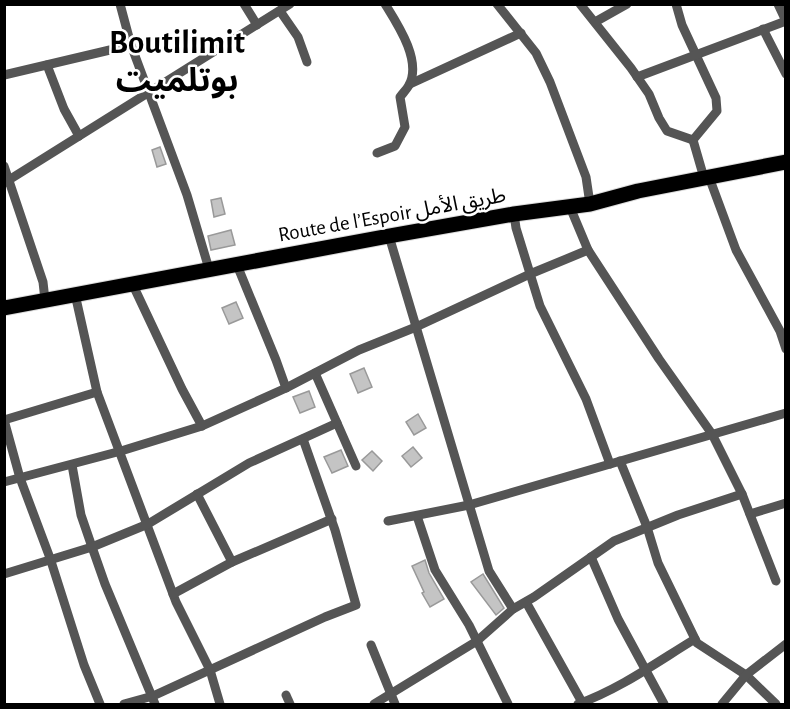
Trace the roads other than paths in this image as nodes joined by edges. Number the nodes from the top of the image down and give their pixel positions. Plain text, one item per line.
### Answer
1 (120, 4) edge
2 (244, 4) edge
3 (290, 4) edge
4 (385, 4) edge
5 (497, 4) edge
6 (580, 4) edge
7 (627, 4) edge
8 (676, 4) edge
9 (778, 4) edge
10 (280, 11) junction
11 (786, 21) edge
12 (595, 22) junction
13 (256, 25) junction
14 (763, 28) junction
15 (520, 33) junction
16 (131, 45) junction
17 (696, 54) junction
18 (307, 62) dead end
19 (47, 65) junction
20 (786, 74) edge
21 (4, 75) edge
22 (637, 77) junction
23 (410, 84) junction
24 (148, 92) junction
25 (79, 136) junction
26 (693, 140) junction
27 (377, 153) dead end
28 (786, 162) edge
29 (4, 166) edge
30 (707, 177) junction
31 (6, 182) edge
32 (590, 204) junction
33 (570, 207) junction
34 (514, 214) junction
35 (389, 236) junction
36 (588, 250) junction
37 (237, 265) junction
38 (209, 269) junction
39 (530, 274) junction
40 (132, 283) junction
41 (75, 294) junction
42 (45, 300) junction
43 (4, 308) edge
44 (416, 327) junction
45 (786, 349) edge
46 (315, 373) junction
47 (286, 388) junction
48 (98, 392) junction
49 (786, 412) edge
50 (5, 420) edge
51 (337, 423) junction
52 (202, 426) junction
53 (712, 434) junction
54 (303, 439) junction
55 (121, 451) junction
56 (615, 462) junction
57 (72, 465) junction
58 (356, 466) dead end
59 (20, 478) junction
60 (4, 482) edge
61 (197, 494) junction
62 (742, 494) junction
63 (786, 503) edge
64 (469, 505) junction
65 (750, 514) junction
66 (417, 516) junction
67 (332, 519) junction
68 (388, 521) dead end
69 (148, 524) junction
70 (647, 527) junction
71 (92, 547) junction
72 (591, 557) junction
73 (50, 558) junction
74 (232, 562) junction
75 (4, 574) edge
76 (776, 581) dead end
77 (173, 594) junction
78 (526, 602) junction
79 (513, 609) junction
80 (695, 639) junction
81 (477, 641) junction
82 (786, 644) edge
83 (371, 645) dead end
84 (210, 669) junction
85 (645, 670) junction
86 (746, 675) junction
87 (392, 694) junction
88 (286, 695) dead end
89 (154, 700) edge
90 (581, 704) edge
91 (100, 705) edge
92 (124, 705) edge
93 (220, 705) edge
94 (291, 705) edge
95 (374, 705) edge
96 (395, 705) edge
97 (508, 705) edge
98 (664, 705) edge
99 (722, 705) edge
100 (776, 705) edge

1 - 16 street
2 - 13 street
3 - 10 street
4 - 23 street
5 - 15 street
6 - 12 street
7 - 12 street
8 - 17 street
9 - 11 street
10 - 13 street
10 - 18 street
11 - 14 street
12 - 22 street
13 - 24 street
14 - 17 street
14 - 20 street
15 - 23 street
15 - 32 street
16 - 19 street
16 - 24 street
17 - 22 street
17 - 26 street
19 - 21 street
19 - 25 street
22 - 26 street
23 - 27 street
24 - 25 street
24 - 38 street
25 - 31 street
26 - 30 street
28 - 30 highway, Route de l’Espoir طريق الأمل
29 - 31 street
30 - 32 highway, Route de l’Espoir طريق الأمل
30 - 45 street
31 - 42 street
32 - 33 highway, Route de l’Espoir طريق الأمل
33 - 34 highway, Route de l’Espoir طريق الأمل
33 - 36 street
34 - 35 highway, Route de l’Espoir طريق الأمل
34 - 39 street
35 - 37 highway, Route de l’Espoir طريق الأمل
35 - 44 street
36 - 39 street
36 - 53 street
37 - 38 highway, Route de l’Espoir طريق الأمل
37 - 47 street
38 - 40 highway, Route de l’Espoir طريق الأمل
39 - 44 street
39 - 56 street
40 - 41 highway, Route de l’Espoir طريق الأمل
40 - 52 street
41 - 42 highway, Route de l’Espoir طريق الأمل
41 - 48 street
42 - 43 highway, Route de l’Espoir طريق الأمل
44 - 46 street
44 - 64 street
46 - 47 street
46 - 51 street
47 - 52 street
48 - 50 street
48 - 55 street
49 - 53 street
50 - 59 street
51 - 54 street
51 - 58 street
52 - 55 street
53 - 56 street
53 - 62 street
54 - 61 street
54 - 67 street
55 - 57 street
55 - 69 street
56 - 64 street
56 - 70 street
57 - 59 street
57 - 71 street
59 - 60 street
59 - 73 street
61 - 69 street
61 - 74 street
62 - 65 street
62 - 70 street
63 - 65 street
64 - 66 street
64 - 79 street
65 - 76 street
66 - 68 street
66 - 81 street
67 - 74 street
67 - 84 street
69 - 71 street
69 - 77 street
70 - 72 street
70 - 80 street
71 - 73 street
71 - 89 street
72 - 78 street
72 - 85 street
73 - 75 street
73 - 91 street
74 - 77 street
77 - 84 street
78 - 79 street
78 - 90 street
79 - 81 street
80 - 85 street
80 - 86 street
81 - 87 street
81 - 97 street
82 - 86 street
83 - 87 street
84 - 89 street
84 - 93 street
85 - 90 street
85 - 98 street
86 - 99 street
86 - 100 street
87 - 95 street
87 - 96 street
88 - 94 street
89 - 92 street

